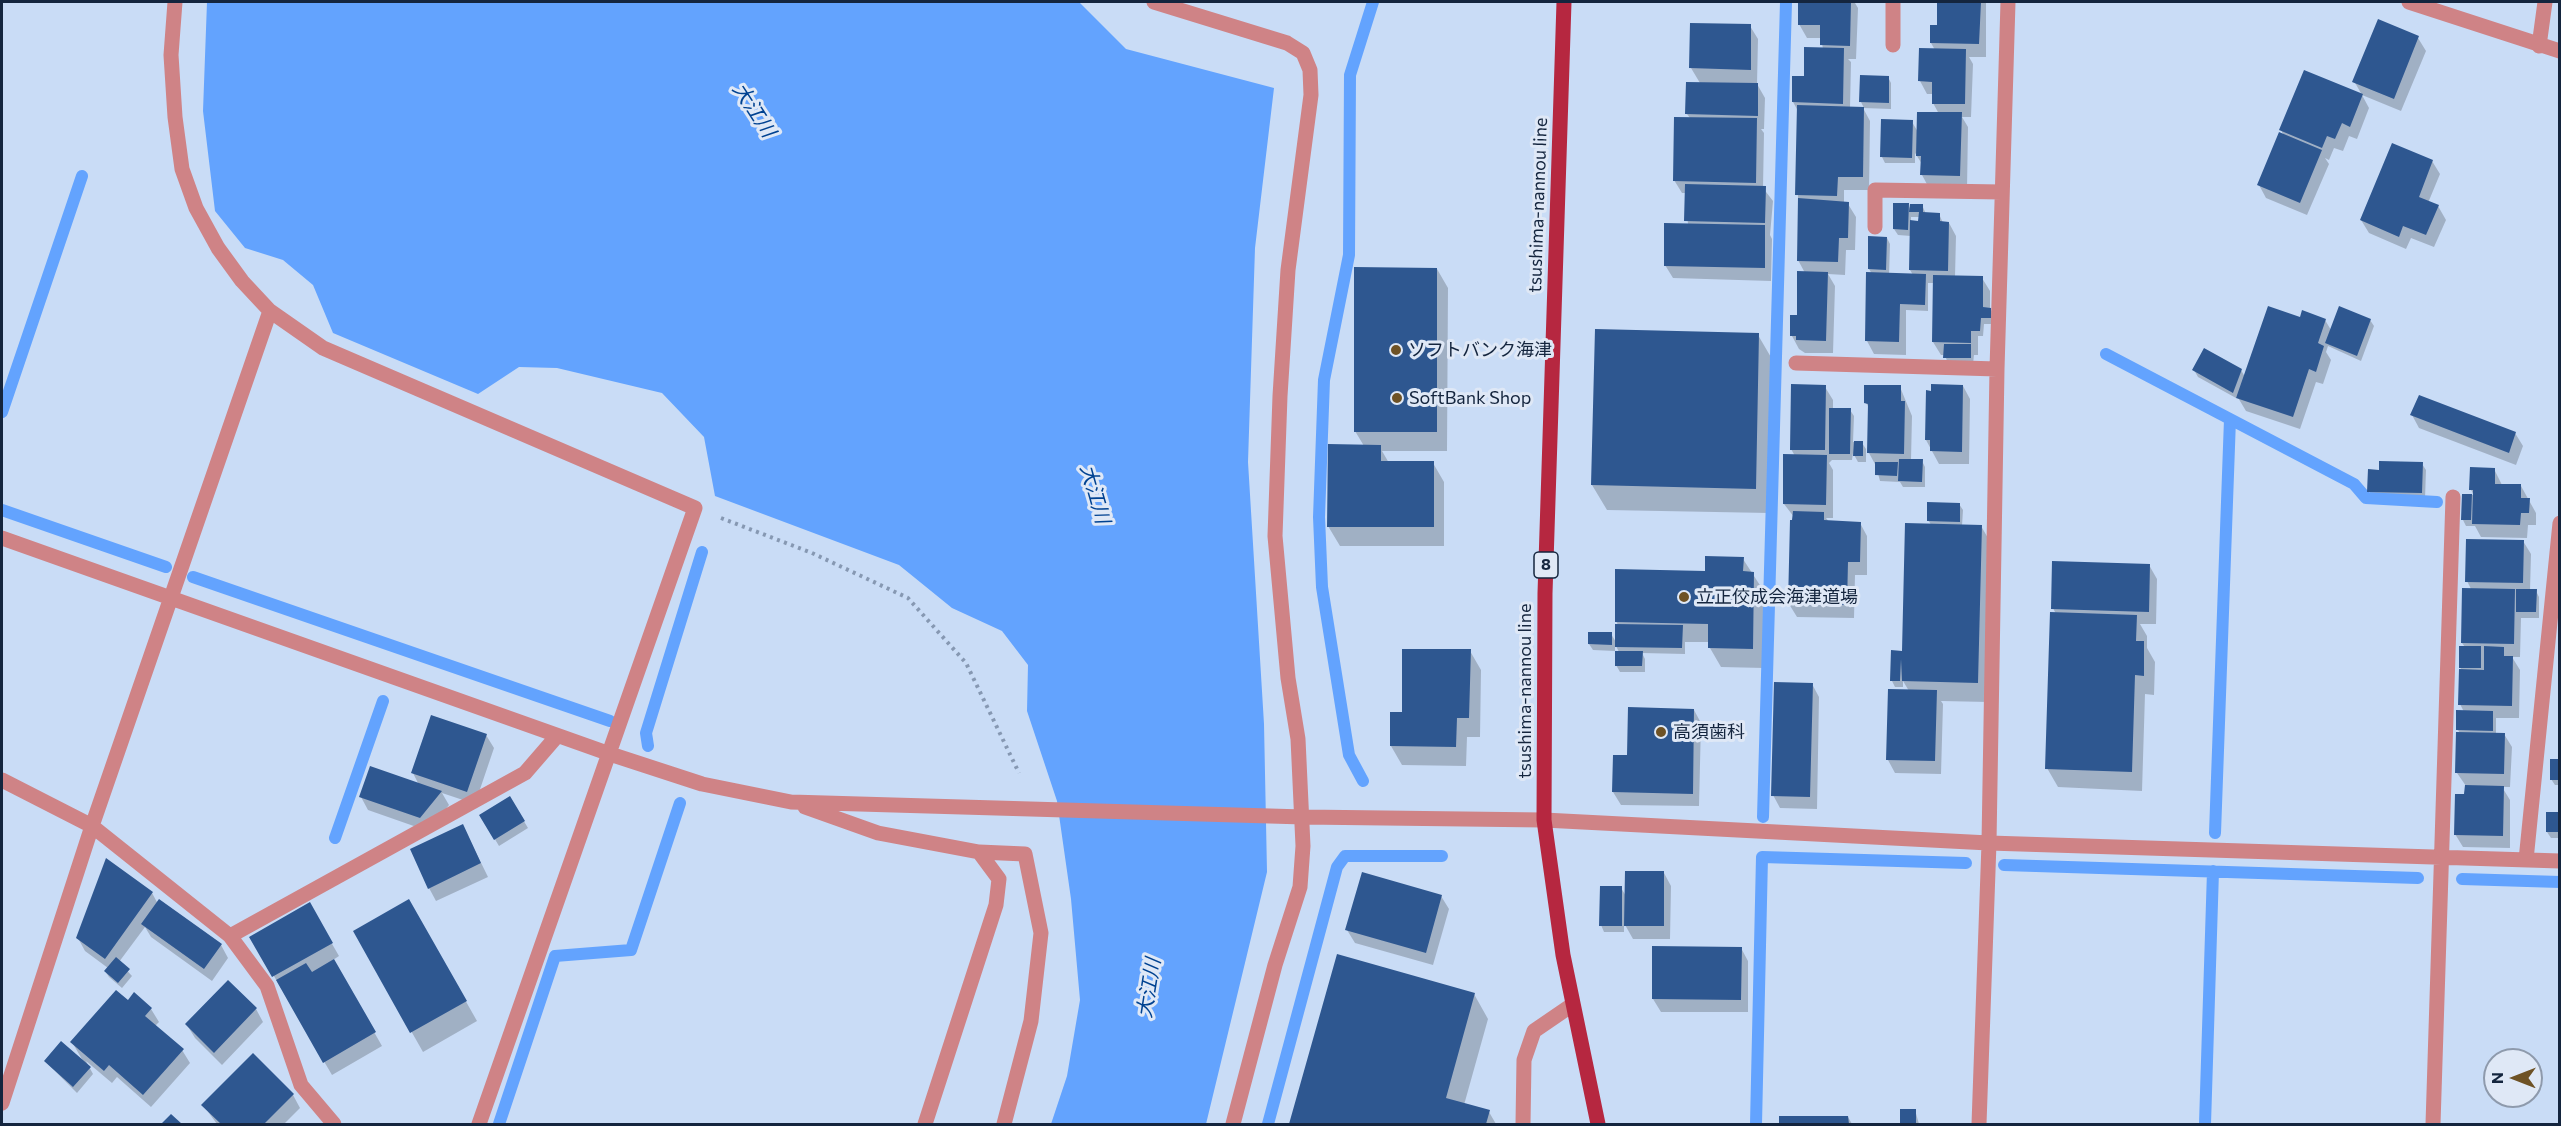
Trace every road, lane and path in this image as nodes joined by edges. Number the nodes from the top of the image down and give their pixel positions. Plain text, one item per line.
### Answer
1 (175, 2) edge
2 (1154, 2) edge
3 (1564, 2) edge
4 (1893, 2) edge
5 (2008, 2) edge
6 (2409, 2) edge
7 (2545, 2) edge
8 (1893, 45) dead end
9 (2539, 46) junction
10 (2559, 51) edge
11 (2002, 192) junction
12 (1875, 227) dead end
13 (270, 311) junction
14 (1796, 363) dead end
15 (1997, 369) junction
16 (2453, 497) dead end
17 (695, 508) junction
18 (2559, 523) edge
19 (2, 538) edge
20 (170, 600) junction
21 (557, 736) junction
22 (610, 754) junction
23 (1020, 773) dead end
24 (2, 780) edge
25 (791, 802) junction
26 (1304, 817) junction
27 (1544, 820) junction
28 (92, 826) junction
29 (1989, 843) junction
30 (979, 852) junction
31 (2441, 858) junction
32 (2526, 860) junction
33 (2559, 861) edge
34 (230, 936) junction
35 (1572, 1005) junction
36 (2, 1103) edge
37 (334, 1125) edge
38 (479, 1125) edge
39 (925, 1125) edge
40 (1004, 1125) edge
41 (1233, 1125) edge
42 (1522, 1125) edge
43 (1598, 1125) edge
44 (1980, 1125) edge
45 (2433, 1125) edge

1 - 13 street
2 - 26 street
3 - 27 main road, tsushima-nannou line / 8
4 - 8 street
5 - 11 street
6 - 9 street
7 - 9 street
9 - 10 street
11 - 12 street
11 - 15 street
13 - 17 street
13 - 20 street
14 - 15 street
15 - 29 street
16 - 31 street
17 - 22 street
17 - 23 path
18 - 32 street
19 - 20 street
20 - 21 street
20 - 28 street
21 - 22 street
21 - 34 street
22 - 25 street
22 - 38 street
24 - 28 street
25 - 26 street
25 - 30 street
26 - 27 street
26 - 41 street
27 - 29 street
27 - 35 main road, tsushima-nannou line / 8
28 - 34 street
28 - 36 street
29 - 31 street
29 - 44 street
30 - 39 street
30 - 40 street
31 - 32 street
31 - 45 street
32 - 33 street
34 - 37 street
35 - 42 street
35 - 43 main road, tsushima-nannou line / 8

